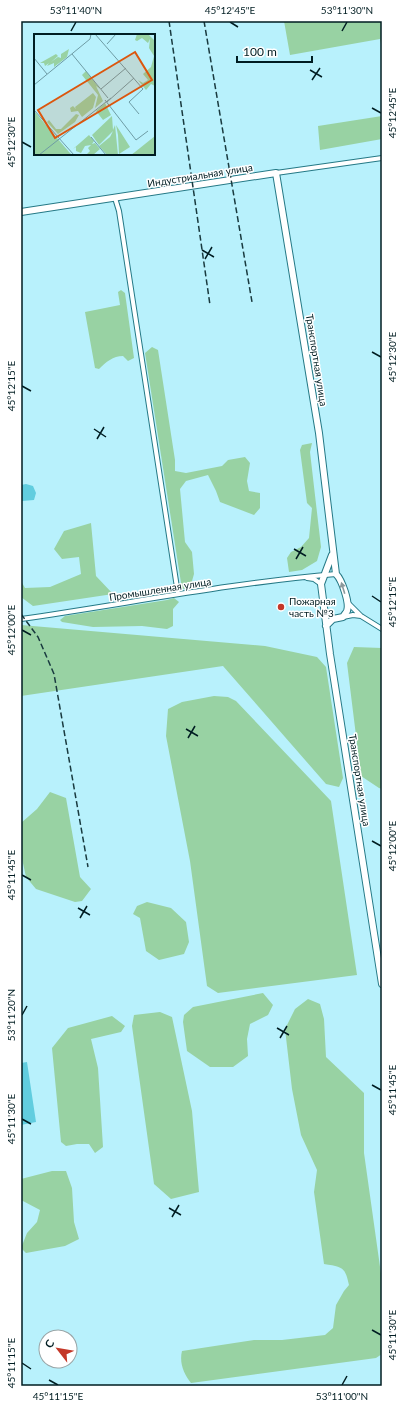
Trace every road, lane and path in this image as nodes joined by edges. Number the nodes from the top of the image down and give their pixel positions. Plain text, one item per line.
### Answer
1 (382, 158) edge
2 (276, 173) junction
3 (115, 198) junction
4 (21, 212) edge
5 (334, 550) junction
6 (336, 574) junction
7 (325, 575) junction
8 (302, 577) junction
9 (321, 584) junction
10 (178, 594) junction
11 (348, 603) junction
12 (325, 613) junction
13 (362, 616) junction
14 (342, 617) junction
15 (21, 619) edge
16 (333, 619) junction
17 (326, 626) junction
18 (382, 629) edge
19 (382, 981) edge
20 (382, 984) edge

1 - 2 street, Индустриальная улица
2 - 3 street, Индустриальная улица
2 - 5 street, Транспортная улица
3 - 4 street, Индустриальная улица
3 - 10 street
5 - 6 street, Транспортная улица
5 - 7 street
6 - 7 street, Промышленная улица
11 -> 6 street
7 - 8 street, Промышленная улица
7 - 9 street
8 - 9 street
8 - 10 street, Промышленная улица
9 - 12 street, Транспортная улица
10 - 15 street, Промышленная улица
11 - 13 street
11 - 14 street
12 - 16 street
12 - 17 street, Транспортная улица
13 - 14 street
13 - 18 street
14 - 16 street
16 - 17 street
17 - 19 street, Транспортная улица
19 - 20 street, Транспортная улица

